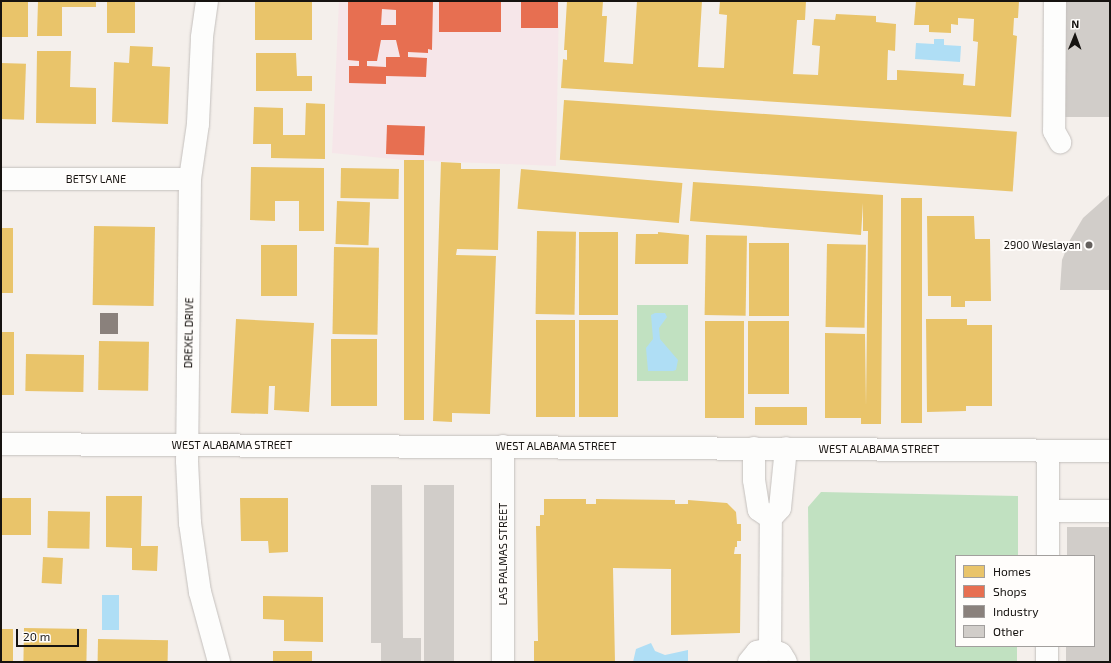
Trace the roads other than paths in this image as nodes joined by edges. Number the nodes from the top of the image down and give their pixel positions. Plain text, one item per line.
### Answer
1 (207, 1) edge
2 (1055, 1) edge
3 (1060, 142) dead end
4 (1, 179) edge
5 (190, 179) junction
6 (1, 444) edge
7 (187, 445) junction
8 (503, 446) junction
9 (754, 448) junction
10 (786, 448) junction
11 (1048, 451) junction
12 (1110, 451) edge
13 (1048, 510) junction
14 (1110, 511) edge
15 (771, 518) junction
16 (1048, 555) edge
17 (1047, 647) edge
18 (778, 656) edge
19 (219, 662) edge
20 (503, 662) edge
21 (749, 662) edge
22 (1046, 662) edge

1 - 5 street, DREXEL DRIVE
2 - 3 street
4 - 5 street, BETSY LANE
5 - 7 street, DREXEL DRIVE
6 - 7 street, WEST ALABAMA STREET
7 - 8 street, WEST ALABAMA STREET
7 - 19 street, DREXEL DRIVE
8 - 9 street, WEST ALABAMA STREET
8 - 20 street, LAS PALMAS STREET
9 - 10 street, WEST ALABAMA STREET
9 - 15 street
10 - 11 street, WEST ALABAMA STREET
10 - 15 street
11 - 12 street, WEST ALABAMA STREET
11 - 13 street
13 - 14 street
13 - 16 street
15 - 18 street
17 - 22 street
18 - 21 street

